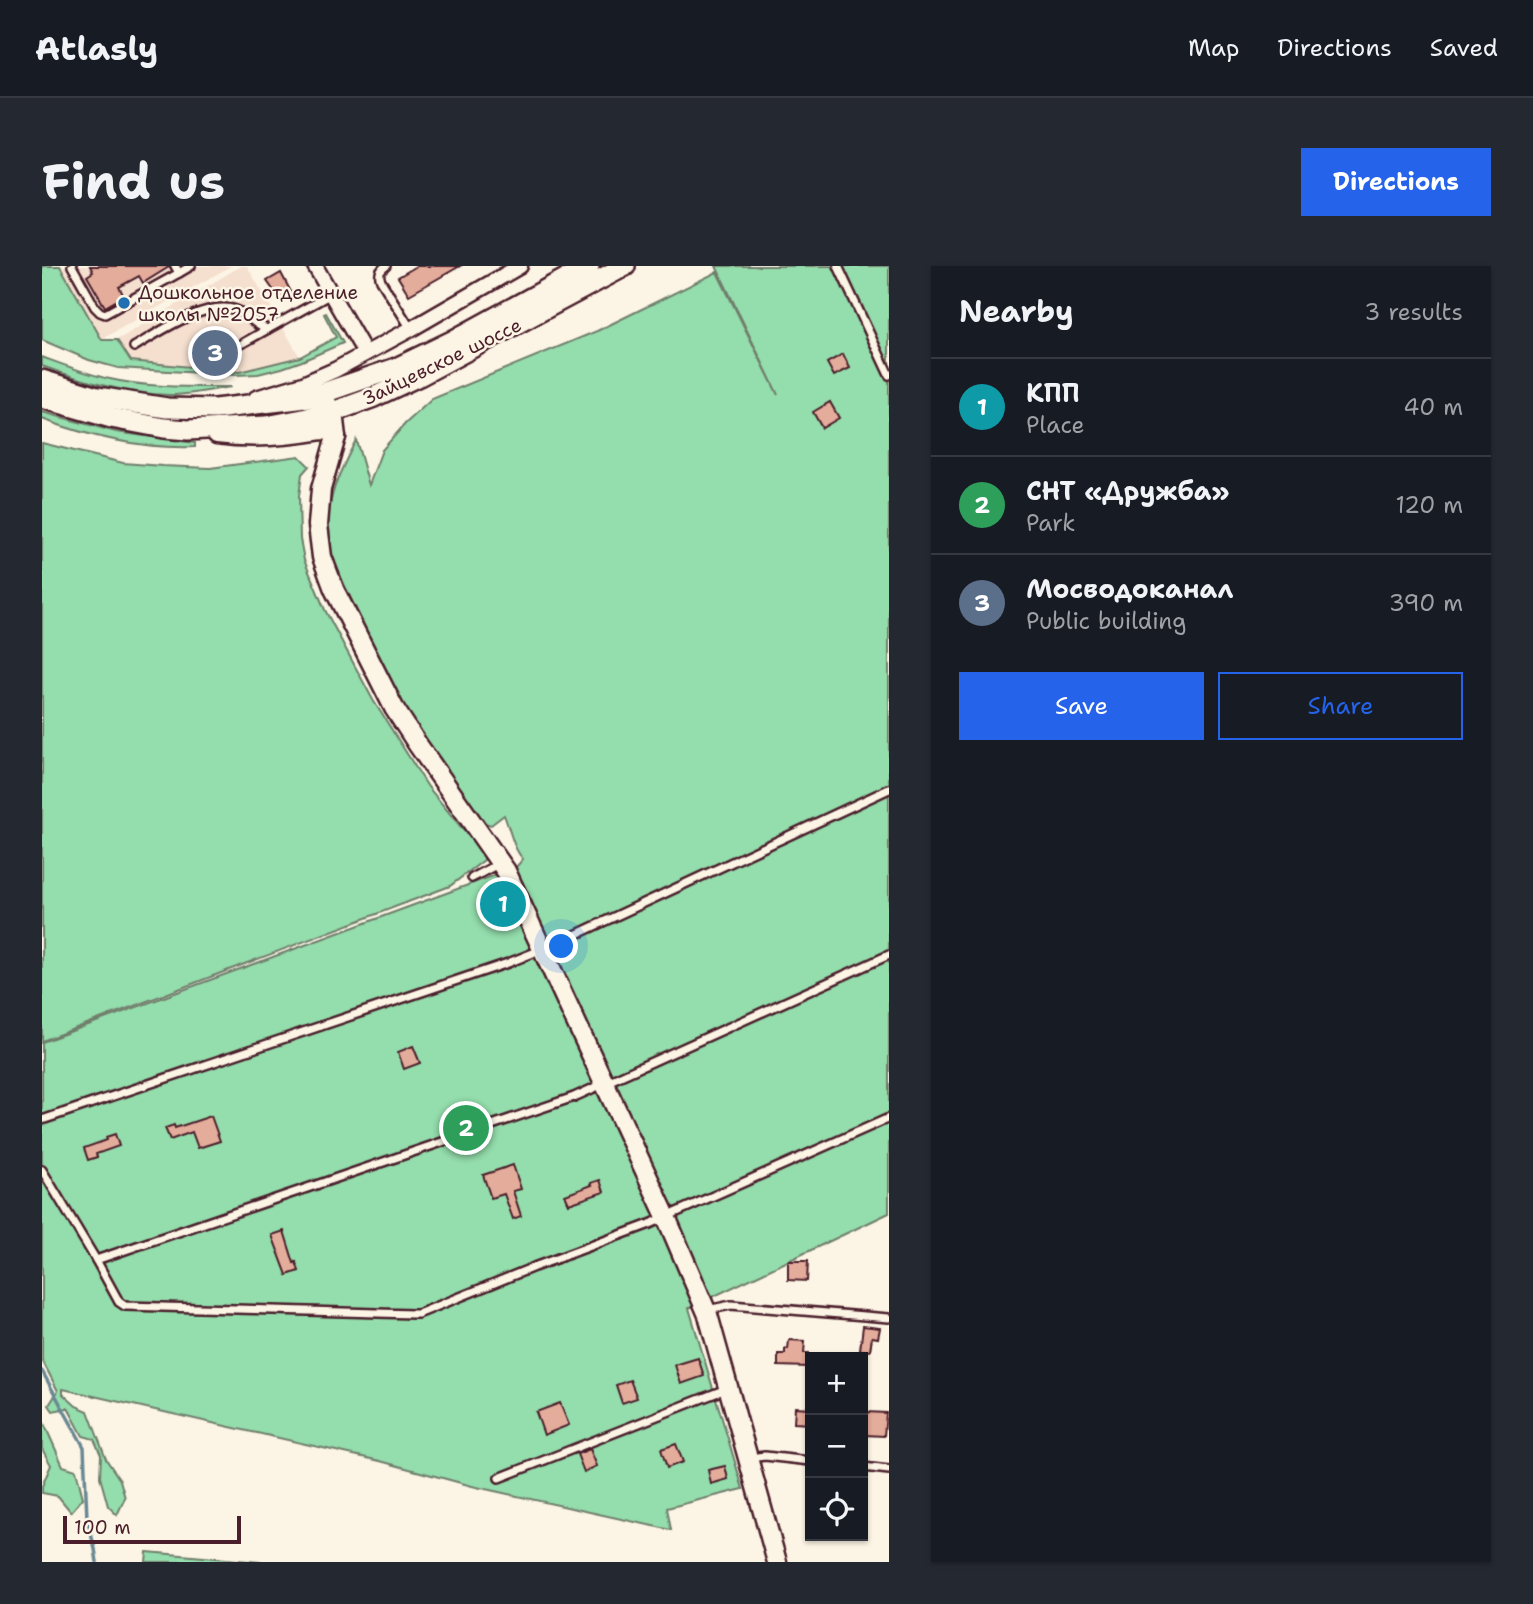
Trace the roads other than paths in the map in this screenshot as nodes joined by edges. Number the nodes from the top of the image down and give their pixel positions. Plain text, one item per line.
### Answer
1 (72, 266) edge
2 (191, 266) edge
3 (315, 266) edge
4 (386, 266) edge
5 (520, 266) edge
6 (589, 266) edge
7 (625, 266) edge
8 (838, 266) edge
9 (177, 269) edge
10 (332, 294) junction
11 (268, 329) junction
12 (411, 329) junction
13 (243, 343) dead end
14 (134, 347) dead end
15 (365, 353) junction
16 (396, 369) junction
17 (889, 375) edge
18 (42, 380) edge
19 (42, 398) edge
20 (298, 399) junction
21 (236, 407) junction
22 (333, 412) junction
23 (187, 430) junction
24 (337, 437) junction
25 (889, 789) edge
26 (501, 863) junction
27 (472, 878) dead end
28 (541, 950) junction
29 (889, 955) edge
30 (603, 1082) junction
31 (889, 1118) edge
32 (42, 1120) edge
33 (42, 1170) edge
34 (667, 1217) junction
35 (96, 1260) junction
36 (706, 1310) junction
37 (889, 1318) edge
38 (729, 1388) junction
39 (749, 1459) junction
40 (805, 1460) edge
41 (868, 1468) edge
42 (889, 1471) edge
43 (499, 1478) dead end
44 (776, 1562) edge

1 - 9 lane
2 - 9 lane
3 - 10 street
4 - 12 lane
5 - 12 street
6 - 16 main road, Зайцевское шоссе
7 - 22 main road, Зайцевское шоссе
8 - 17 lane
10 - 11 lane
10 - 15 street
11 - 13 lane
11 - 14 lane
12 - 15 street
15 - 21 street
16 - 20 main road, Зайцевское шоссе
16 - 22 street
18 - 21 main road, Зайцевское шоссе
19 - 23 main road, Зайцевское шоссе
20 - 21 main road, Зайцевское шоссе
20 - 22 street
22 - 23 main road, Зайцевское шоссе
22 - 24 street
23 - 24 street
24 - 26 street
25 - 28 lane
26 - 27 lane
26 - 28 street
28 - 30 street
28 - 32 lane
29 - 30 lane
30 - 34 street
30 - 35 lane
31 - 34 lane
33 - 35 lane
34 - 35 lane
34 - 36 street
36 - 37 lane
36 - 38 street
38 - 39 street
38 - 43 lane
39 - 40 lane
39 - 44 street
41 - 42 lane

